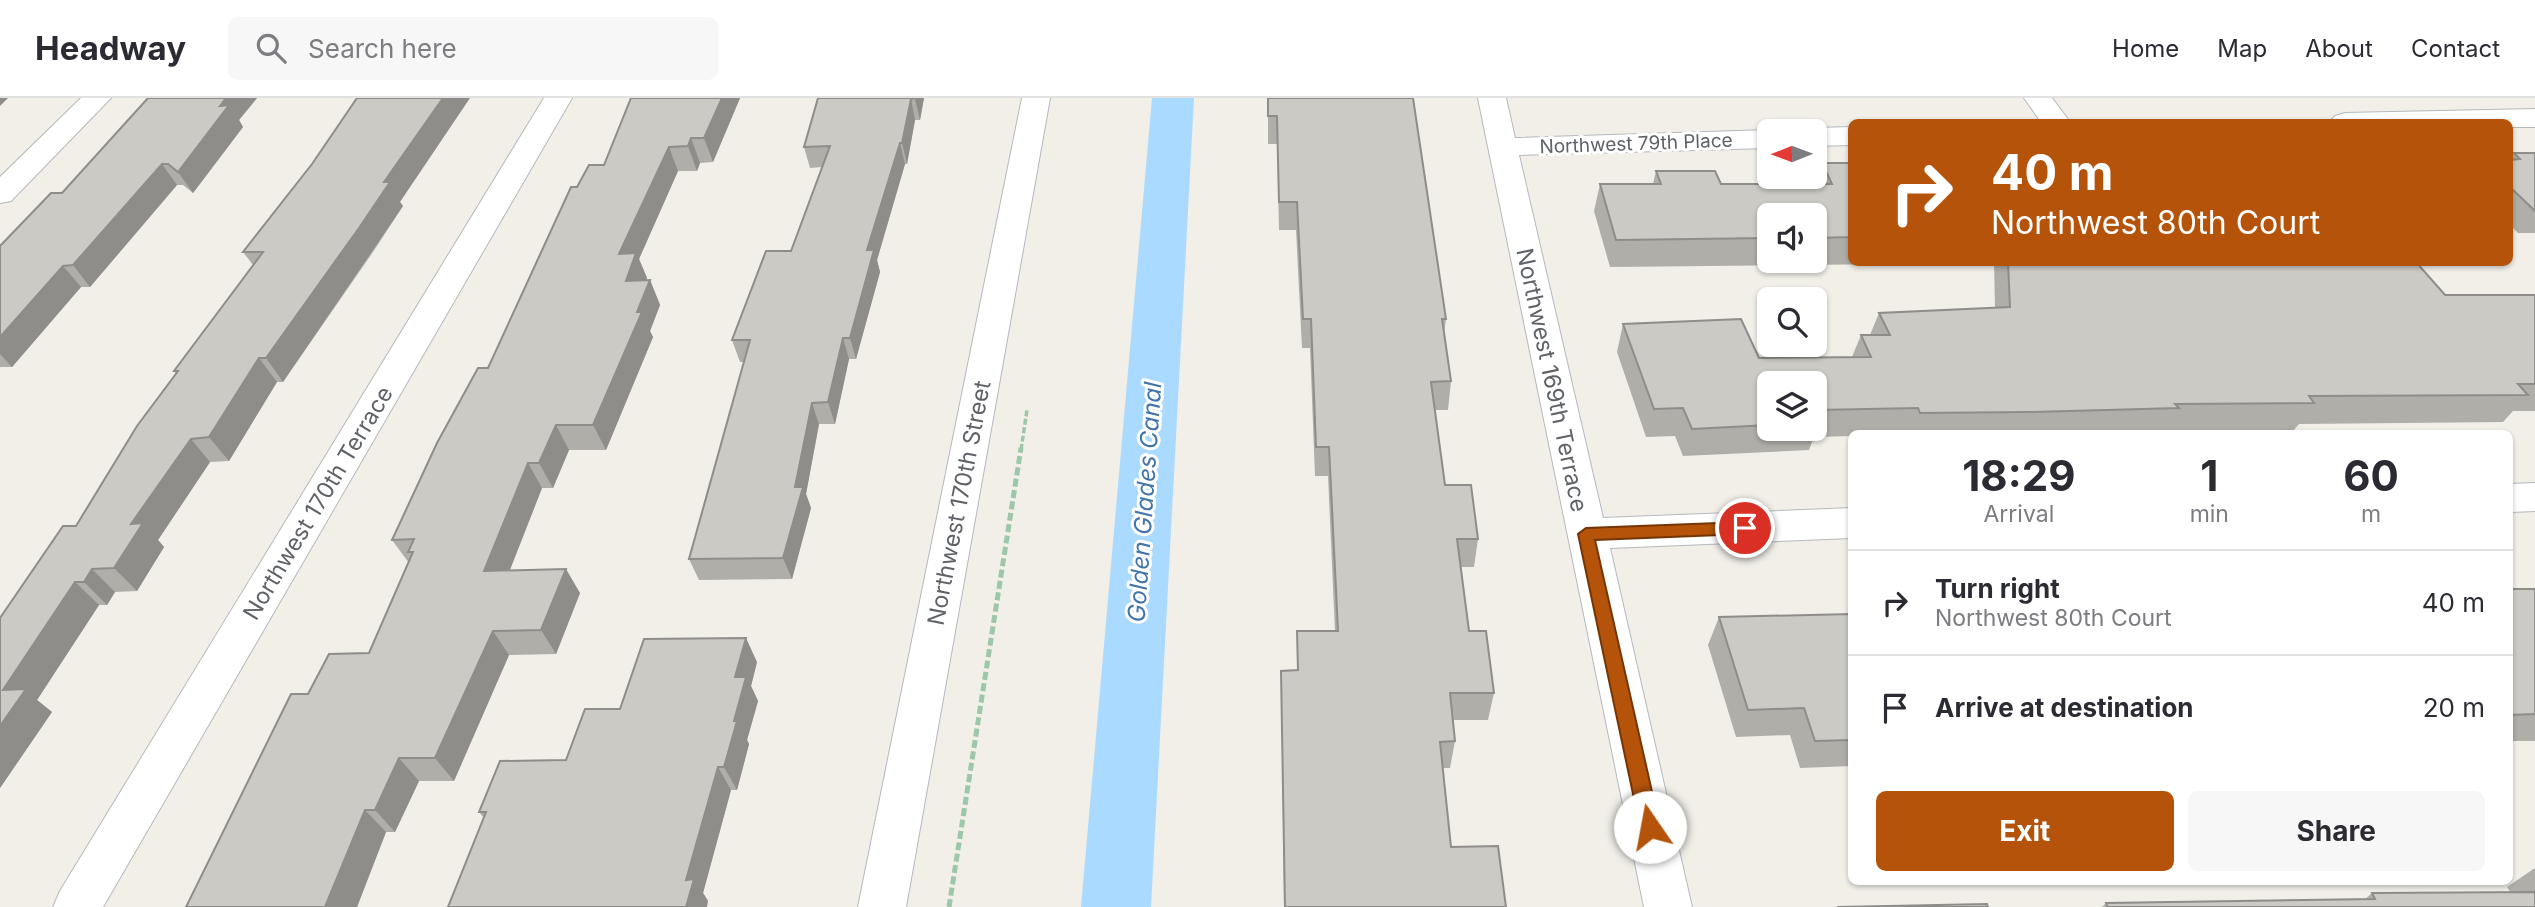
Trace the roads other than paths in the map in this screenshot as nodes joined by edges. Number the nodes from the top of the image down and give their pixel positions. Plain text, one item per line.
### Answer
1 (97, 98) edge
2 (558, 98) edge
3 (1036, 98) edge
4 (1492, 98) edge
5 (2038, 98) edge
6 (2535, 118) edge
7 (2052, 119) edge
8 (2487, 119) edge
9 (1848, 136) edge
10 (1827, 137) edge
11 (1757, 139) edge
12 (1502, 147) junction
13 (0, 194) edge
14 (2535, 497) edge
15 (2513, 498) edge
16 (1848, 523) edge
17 (1586, 534) junction
18 (77, 907) edge
19 (882, 907) edge
20 (1668, 907) edge

1 - 13 street
2 - 18 street, Northwest 170th Terrace
3 - 19 street, Northwest 170th Street
4 - 12 street, Northwest 169th Terrace
5 - 7 street
6 - 8 street
9 - 10 street
11 - 12 street, Northwest 79th Place
12 - 17 street, Northwest 169th Terrace
14 - 15 street
16 - 17 street
17 - 20 street, Northwest 169th Terrace

